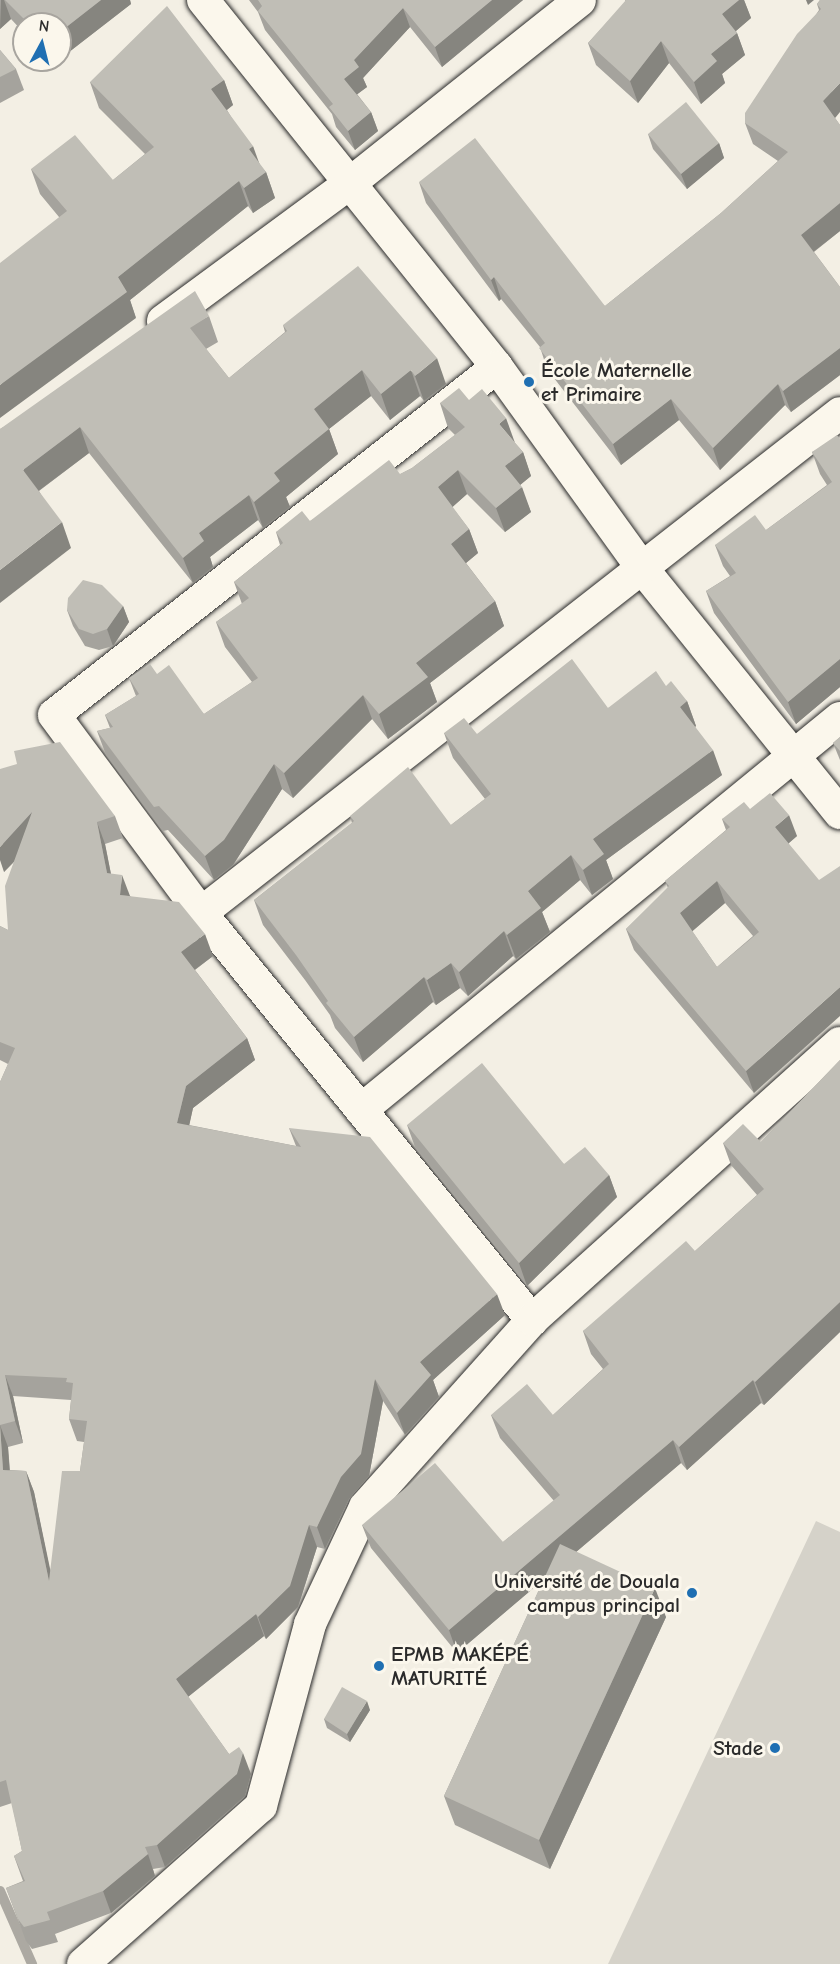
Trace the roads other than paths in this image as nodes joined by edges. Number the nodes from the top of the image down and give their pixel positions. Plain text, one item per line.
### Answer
1 (203, 0) edge
2 (580, 0) edge
3 (349, 184) junction
4 (142, 336) edge
5 (497, 367) junction
6 (840, 413) edge
7 (642, 568) junction
8 (840, 718) edge
9 (795, 758) junction
10 (840, 813) edge
11 (201, 913) junction
12 (840, 1043) edge
13 (361, 1110) junction
14 (532, 1320) junction
15 (82, 1964) edge

1 - 3 street
2 - 3 street
3 - 4 street
3 - 5 street
5 - 7 street
5 - 11 street
6 - 7 street
7 - 9 street
7 - 11 street
8 - 9 street
9 - 10 street
9 - 13 street
11 - 13 street
12 - 14 street
13 - 14 street
14 - 15 street

